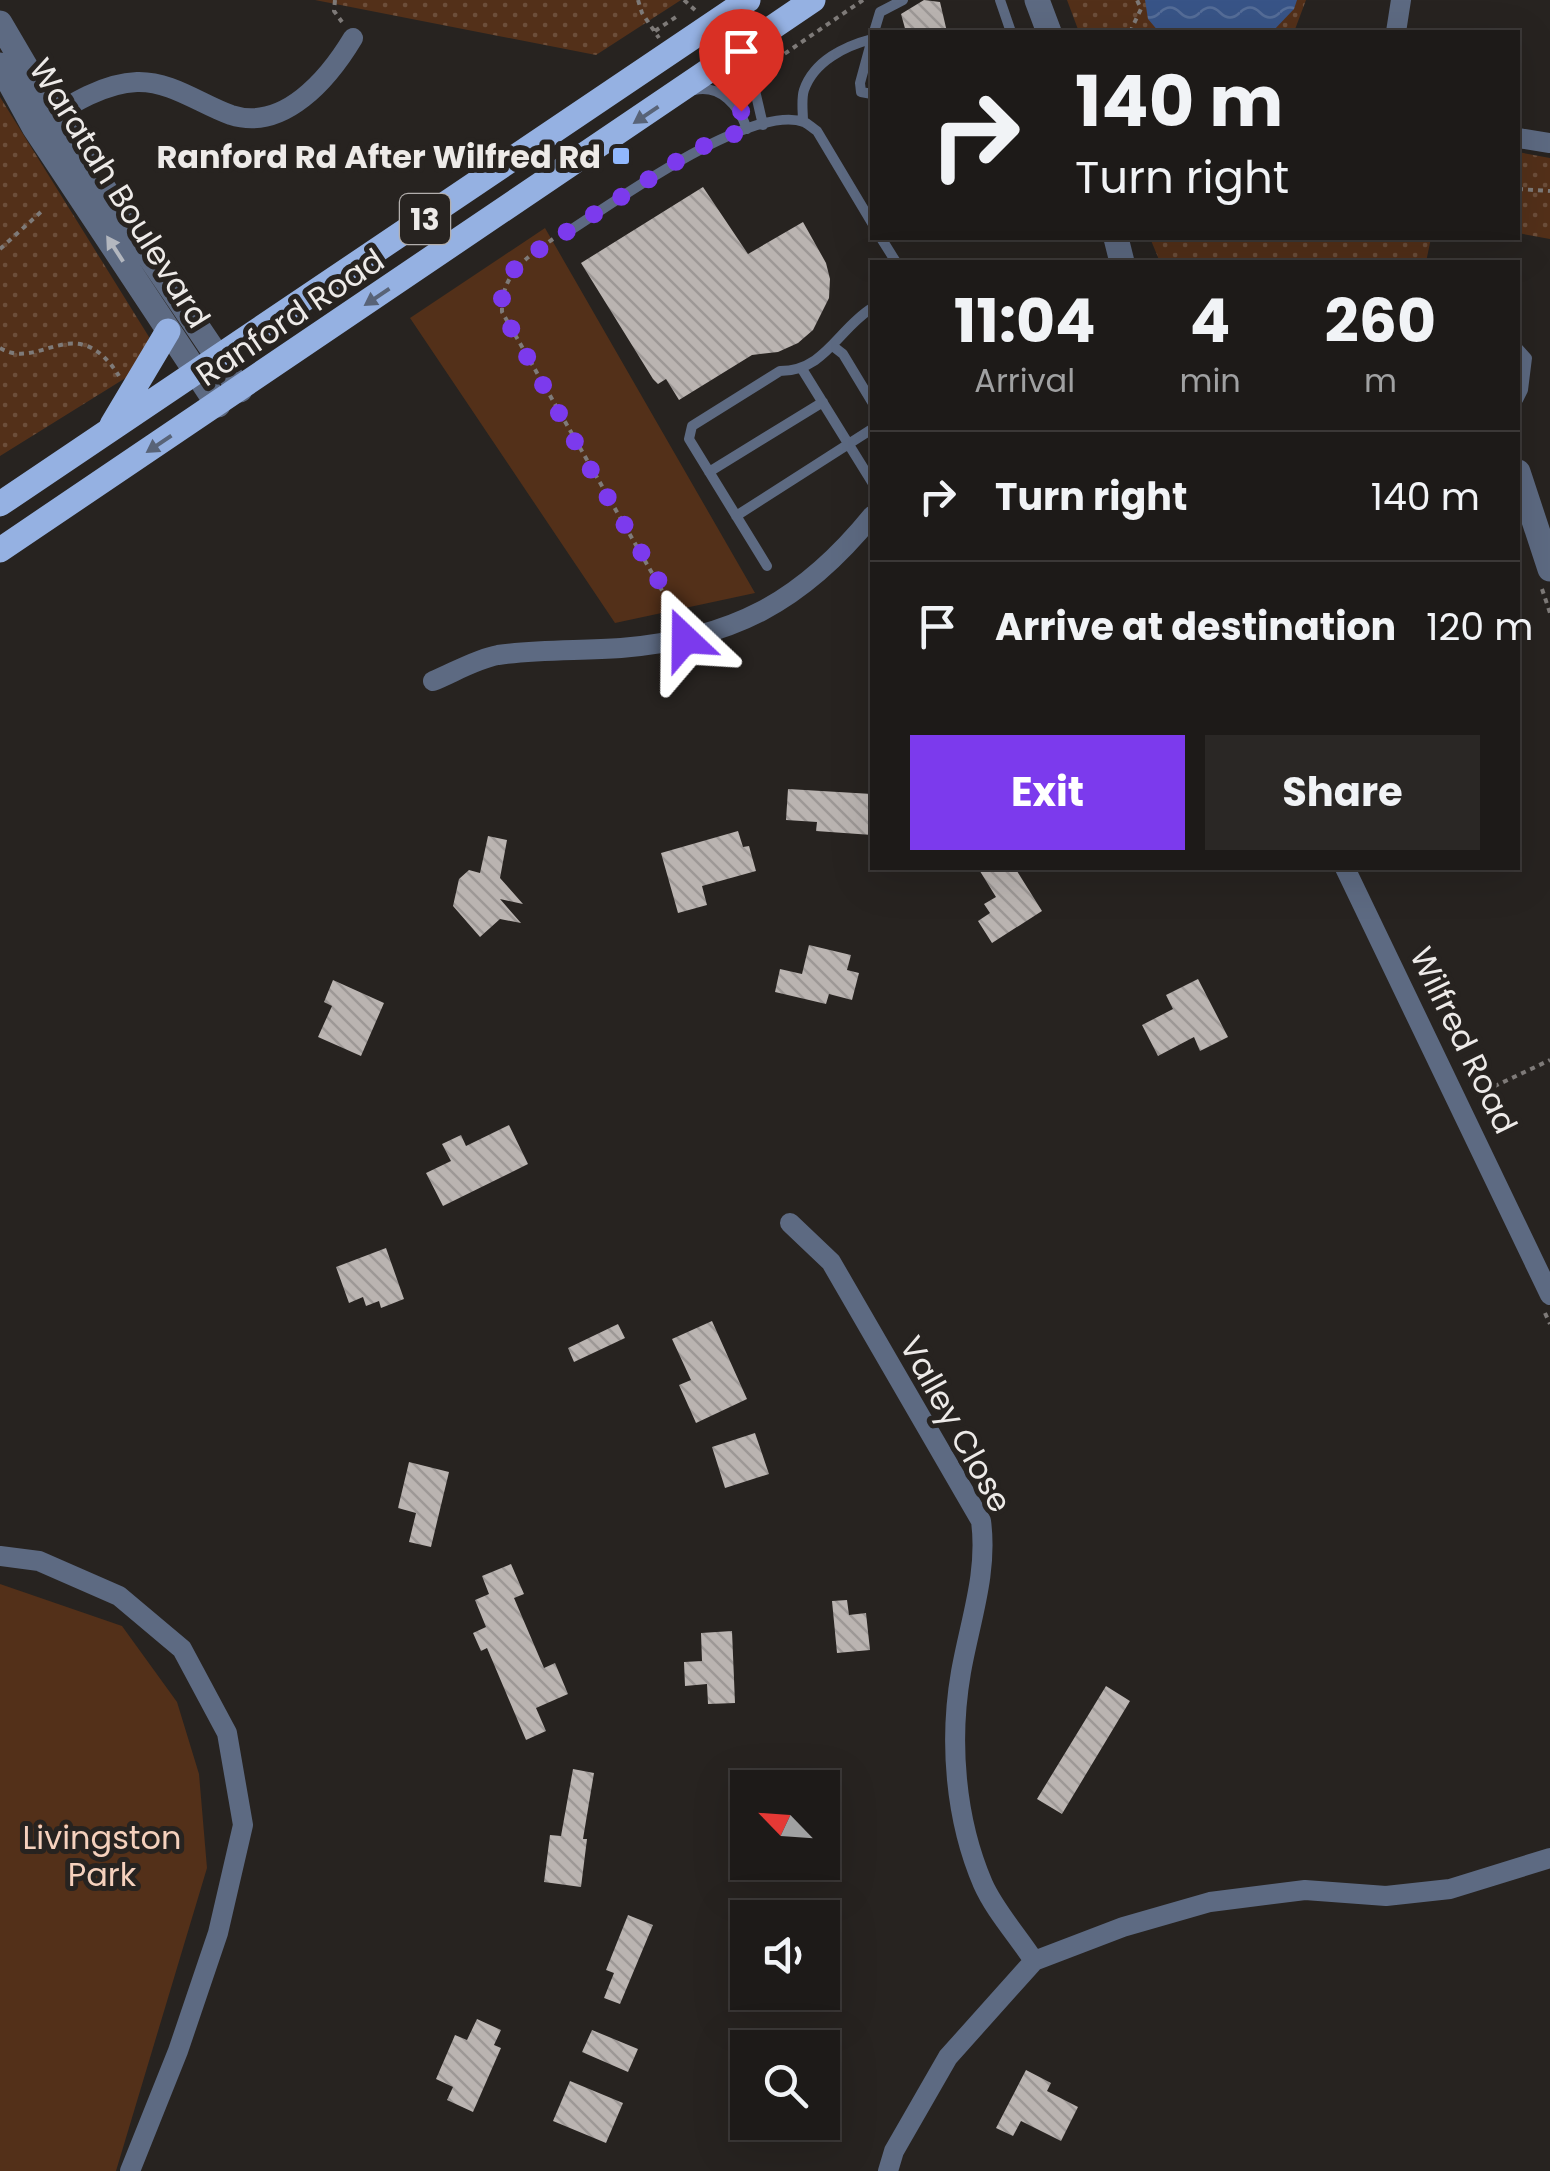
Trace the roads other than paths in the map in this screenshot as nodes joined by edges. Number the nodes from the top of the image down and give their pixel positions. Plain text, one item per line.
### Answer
1 (748, 0) edge
2 (813, 0) edge
3 (903, 0) edge
4 (1000, 0) edge
5 (1036, 0) edge
6 (1401, 0) edge
7 (0, 23) edge
8 (776, 26) junction
9 (875, 30) edge
10 (1010, 30) edge
11 (1048, 30) edge
12 (1396, 30) edge
13 (353, 38) road end
14 (870, 38) edge
15 (869, 63) edge
16 (0, 65) edge
17 (678, 93) junction
18 (870, 94) edge
19 (44, 121) junction
20 (803, 122) junction
21 (764, 125) junction
22 (747, 129) junction
23 (1520, 138) edge
24 (1550, 143) edge
25 (870, 220) edge
26 (566, 233) road end
27 (870, 311) edge
28 (168, 331) junction
29 (834, 347) junction
30 (1520, 350) edge
31 (219, 358) junction
32 (802, 368) junction
33 (196, 373) junction
34 (240, 390) junction
35 (1520, 396) edge
36 (870, 399) edge
37 (822, 402) junction
38 (218, 405) junction
39 (870, 431) edge
40 (106, 434) junction
41 (850, 446) junction
42 (710, 472) junction
43 (1520, 478) edge
44 (870, 479) edge
45 (0, 504) edge
46 (736, 516) junction
47 (870, 519) edge
48 (0, 550) edge
49 (767, 566) dead end
50 (1550, 569) edge
51 (433, 681) dead end
52 (1346, 870) edge
53 (790, 1223) dead end
54 (1550, 1295) edge
55 (0, 1556) edge
56 (1550, 1858) edge
57 (1034, 1961) junction
58 (130, 2171) edge
59 (888, 2171) edge

1 - 31 main road, Ranford Road / 13
2 - 8 main road, Ranford Road / 13
3 - 9 lane
4 - 10 lane
5 - 11 street
6 - 12 street
7 - 19 street, Waratah Boulevard
8 - 17 main road, Ranford Road / 13
8 - 21 lane
13 - 19 street
14 - 20 lane
15 - 18 lane
16 - 19 street, Waratah Boulevard
17 - 22 lane
17 -> 34 main road, Ranford Road / 13
28 -> 19 street, Waratah Boulevard
19 - 31 street, Waratah Boulevard
20 - 21 lane
20 - 25 lane
21 - 22 lane
22 - 26 lane
23 - 24 street
27 - 29 lane
28 - 33 street, Waratah Boulevard
28 - 40 main road
29 - 32 lane
29 - 36 lane
30 - 35 lane
31 - 33 main road, Ranford Road / 13
31 - 34 street, Waratah Boulevard
32 - 37 lane
32 - 42 lane
33 - 38 street, Waratah Boulevard
33 - 40 main road, Ranford Road / 13
34 - 38 main road, Ranford Road / 13
37 - 41 lane
37 - 42 lane
38 -> 48 main road, Ranford Road / 13
39 - 41 lane
40 - 45 main road, Ranford Road / 13
41 - 44 lane
41 - 46 lane
42 - 46 lane
43 - 50 street
46 - 49 lane
47 - 51 street
52 - 54 street, Wilfred Road
53 - 57 street, Valley Close
55 - 58 street
56 - 57 street
57 - 59 street

